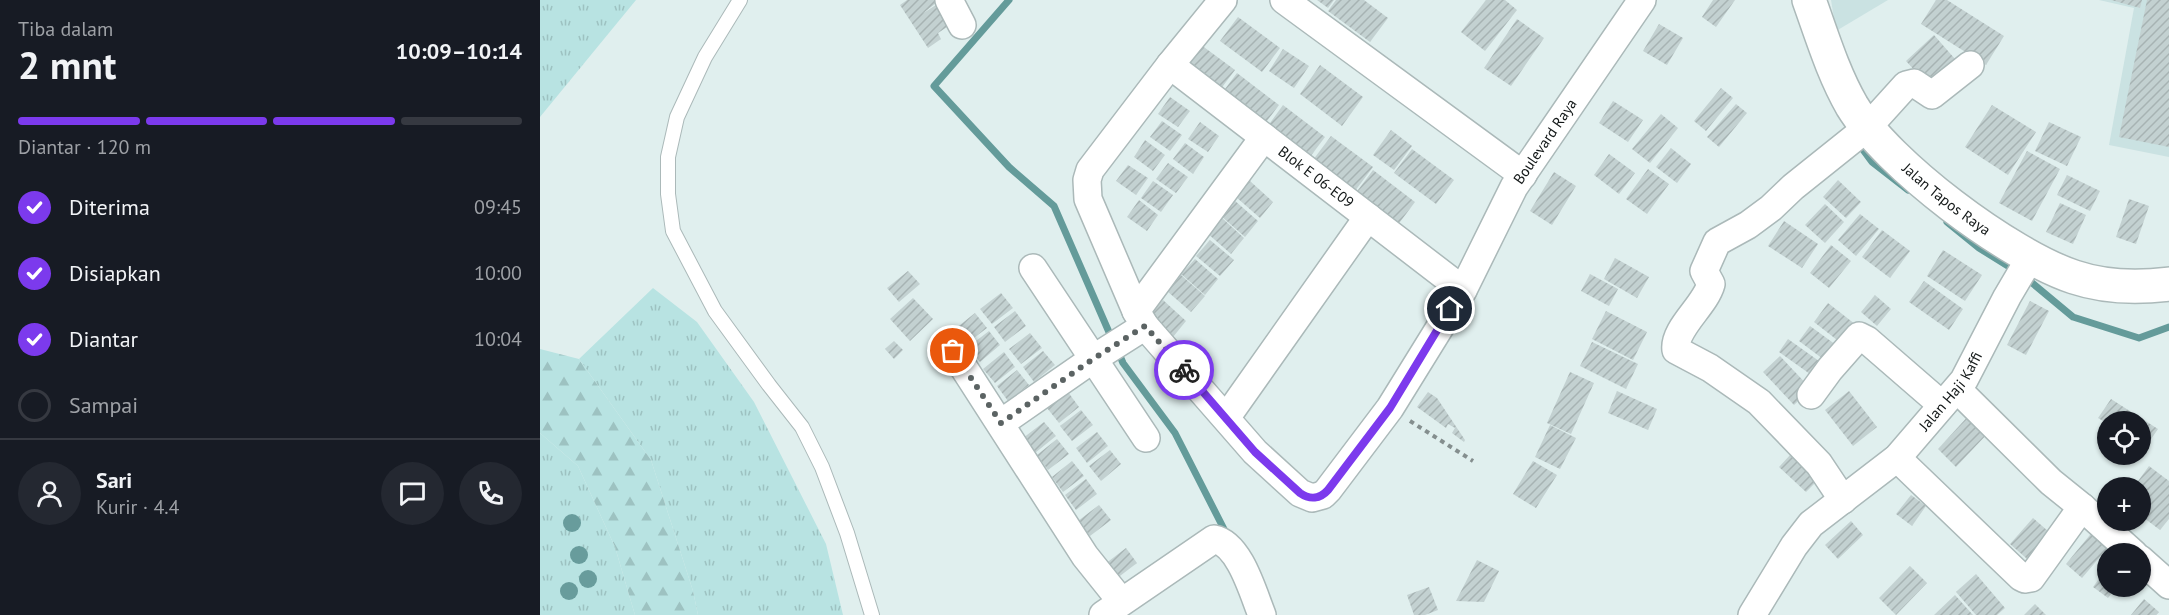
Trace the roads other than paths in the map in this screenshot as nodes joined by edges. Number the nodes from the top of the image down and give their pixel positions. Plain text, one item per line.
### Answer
1 (740, 0) edge
2 (949, 0) edge
3 (1223, 0) edge
4 (1284, 0) edge
5 (1642, 0) edge
6 (1809, 0) edge
7 (962, 25) dead end
8 (1170, 65) junction
9 (1970, 65) dead end
10 (1857, 136) junction
11 (1264, 137) junction
12 (1523, 175) junction
13 (1368, 217) junction
14 (2027, 262) junction
15 (1033, 268) dead end
16 (2169, 284) edge
17 (1462, 290) junction
18 (1138, 323) junction
19 (953, 351) dead end
20 (1102, 353) junction
21 (1811, 395) dead end
22 (1949, 397) junction
23 (1226, 418) junction
24 (1001, 423) junction
25 (1146, 438) dead end
26 (1897, 458) junction
27 (1843, 500) junction
28 (2082, 507) junction
29 (2122, 543) edge
30 (2151, 569) edge
31 (2169, 585) edge
32 (1112, 608) edge
33 (872, 615) edge
34 (1263, 615) edge
35 (1752, 615) edge

1 - 33 lane
2 - 7 street
3 - 8 street
4 - 12 street
5 - 12 street, Boulevard Raya
6 - 10 main road, Jalan Tapos Raya
8 - 11 street, Blok E 06-E09
8 - 18 street
9 - 10 street
10 - 14 main road, Jalan Tapos Raya
10 - 27 street
11 - 13 street, Blok E 06-E09
11 - 18 street
12 - 17 street, Boulevard Raya
13 - 17 street, Blok E 06-E09
13 - 23 street
14 - 16 main road, Jalan Tapos Raya
14 - 22 street, Jalan Haji Kaffi
15 - 20 street
17 - 23 street, Boulevard Raya
18 - 20 street
18 - 23 street
19 - 24 street
20 - 24 street
20 - 25 street
21 - 22 street
22 - 26 street, Jalan Haji Kaffi
22 - 28 street
24 - 32 street
26 - 27 street, Jalan Haji Kaffi
26 - 28 street
27 - 35 street, Jalan Haji Kaffi
28 - 29 street
30 - 31 street
32 - 34 street

